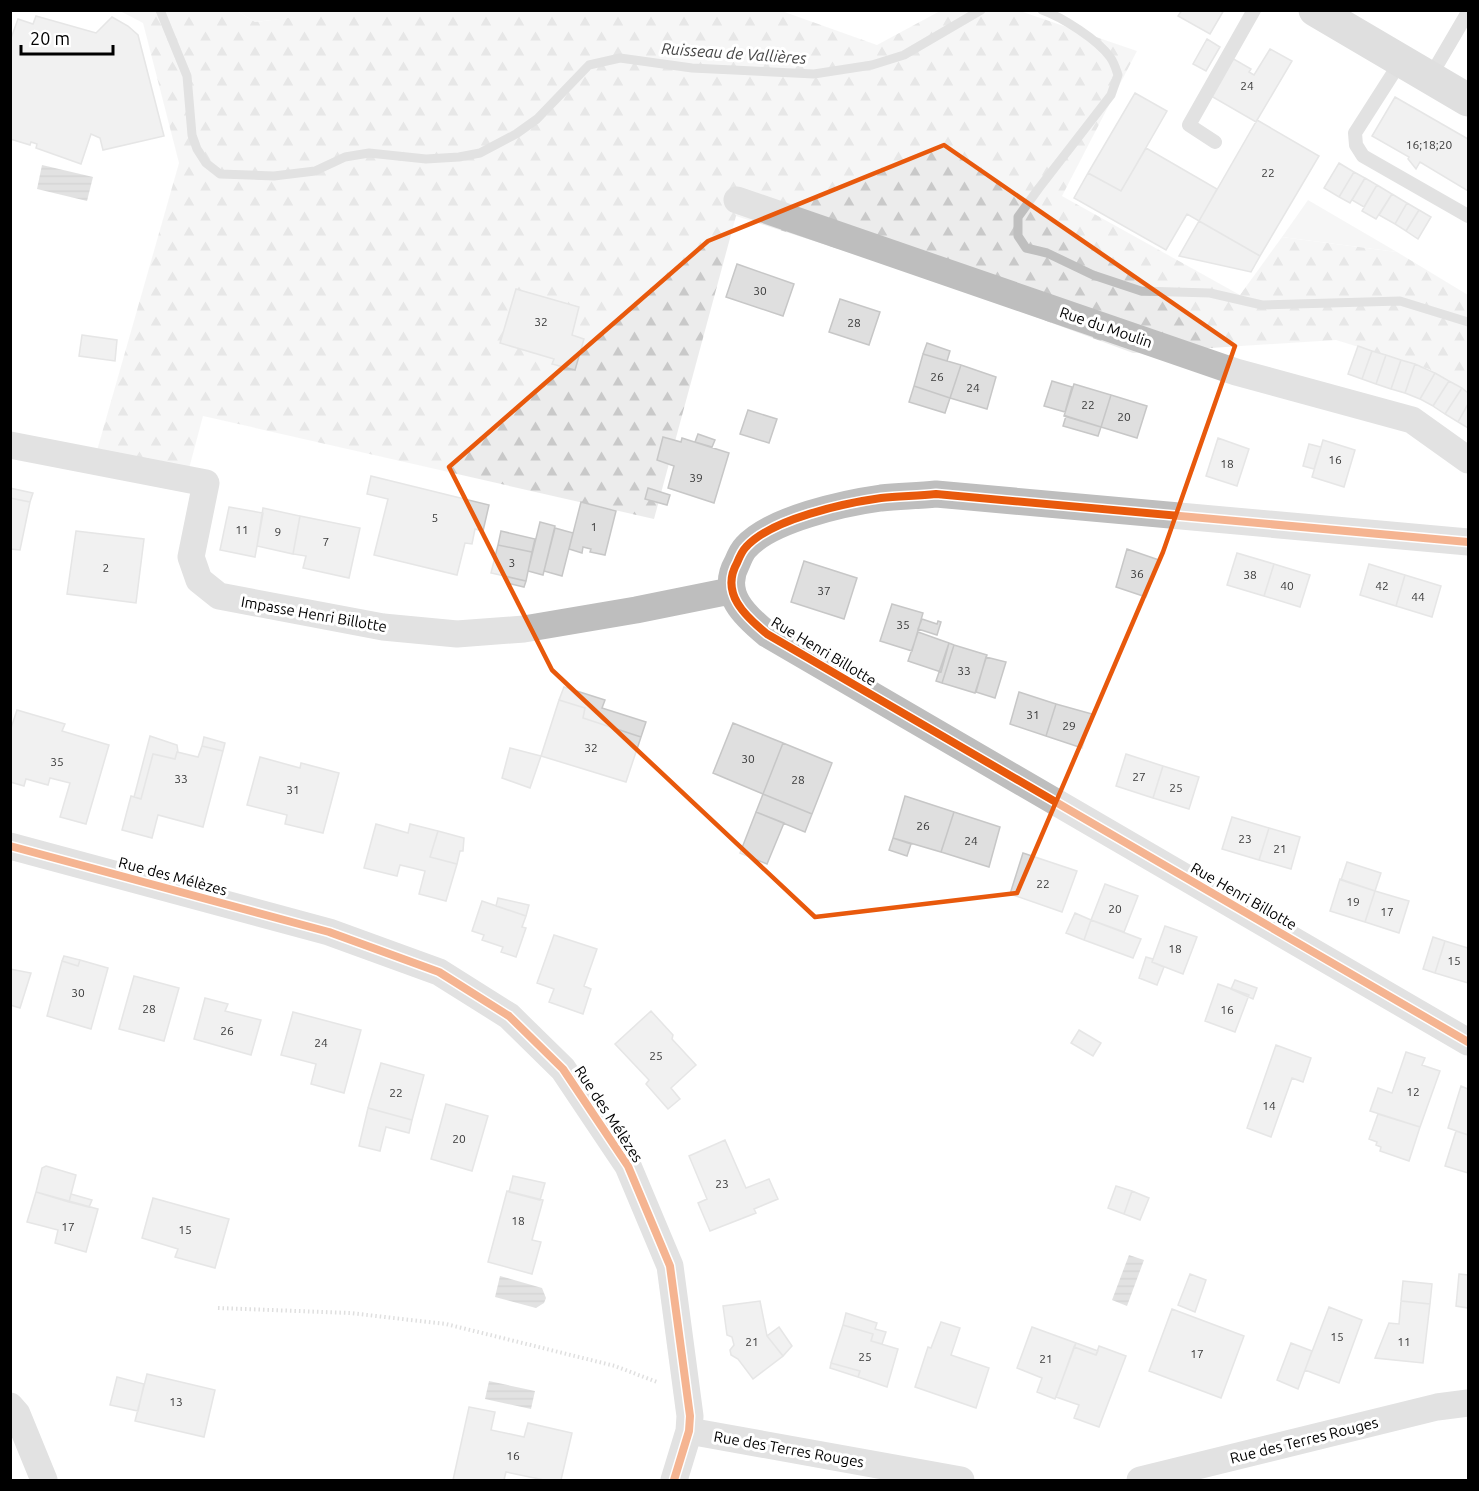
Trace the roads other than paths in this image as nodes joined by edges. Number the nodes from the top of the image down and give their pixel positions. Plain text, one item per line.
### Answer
1 (1254, 10) edge
2 (1315, 10) edge
3 (1468, 12) edge
4 (1401, 61) junction
5 (1430, 77) junction
6 (1468, 100) edge
7 (1215, 142) dead end
8 (737, 200) dead end
9 (1468, 216) edge
10 (10, 445) edge
11 (1468, 460) edge
12 (1468, 542) edge
13 (730, 591) junction
14 (10, 846) edge
15 (1468, 1042) edge
16 (1468, 1403) edge
17 (10, 1406) edge
18 (689, 1431) junction
19 (44, 1480) edge
20 (674, 1480) edge
21 (961, 1480) edge
22 (1140, 1480) edge

1 - 7 lane
2 - 4 main road
3 - 5 lane
4 - 5 main road
4 - 9 lane
5 - 6 main road
8 - 11 street, Rue du Moulin
10 - 13 street, Impasse Henri Billotte
12 - 13 street
13 - 15 street, Rue Henri Billotte
14 - 18 street, Rue des Mélèzes
16 - 22 street, Rue des Terres Rouges
17 - 19 street
18 - 20 street, Rue des Mélèzes
18 - 21 street, Rue des Terres Rouges

